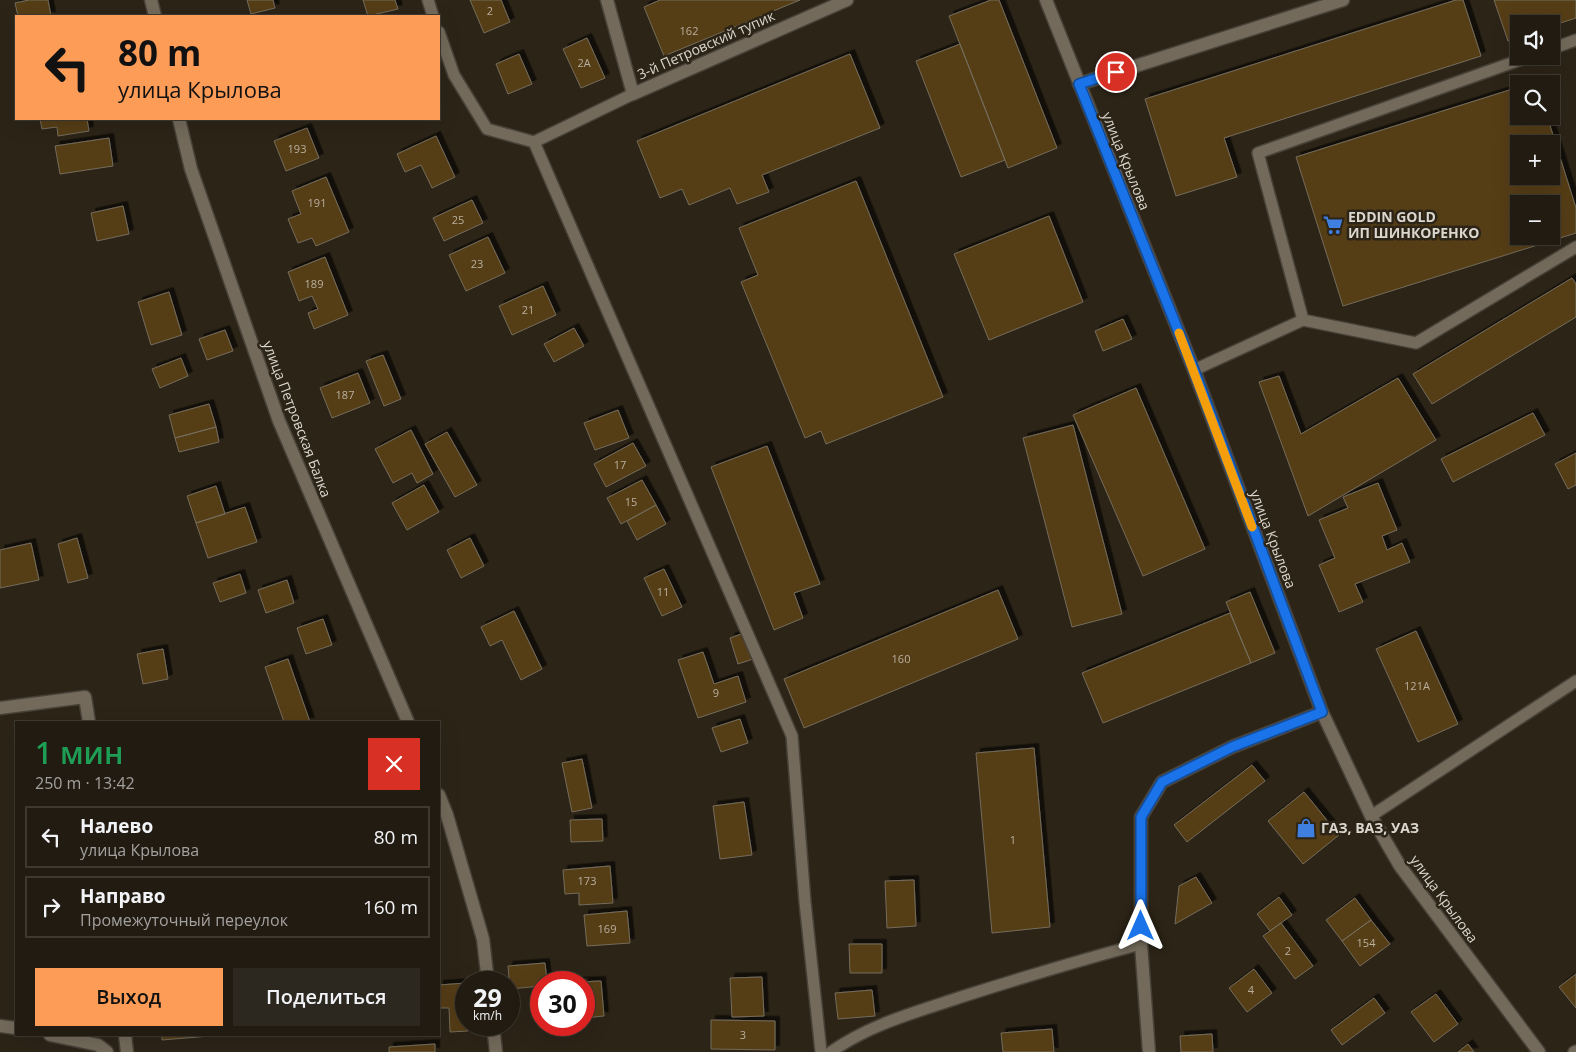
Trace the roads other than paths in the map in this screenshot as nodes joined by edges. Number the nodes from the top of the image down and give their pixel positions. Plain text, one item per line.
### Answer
1 (151, 0) edge
2 (428, 0) edge
3 (607, 0) edge
4 (847, 0) edge
5 (1046, 0) edge
6 (1343, 0) edge
7 (154, 15) edge
8 (433, 15) edge
9 (440, 35) edge
10 (1576, 40) edge
11 (1560, 46) edge
12 (1510, 63) edge
13 (1079, 84) junction
14 (633, 94) junction
15 (179, 120) edge
16 (534, 142) junction
17 (1576, 247) edge
18 (1303, 320) junction
19 (1194, 370) junction
20 (1576, 681) edge
21 (0, 708) edge
22 (1322, 712) junction
23 (89, 721) edge
24 (408, 721) edge
25 (440, 798) edge
26 (1371, 816) junction
27 (1141, 944) junction
28 (486, 971) edge
29 (0, 1026) edge
30 (15, 1028) edge
31 (55, 1036) edge
32 (125, 1036) edge
33 (494, 1036) edge
34 (107, 1052) edge
35 (127, 1052) edge
36 (496, 1052) edge
37 (821, 1052) edge
38 (832, 1052) edge
39 (1148, 1052) edge
40 (1539, 1052) edge

1 - 7 street
2 - 8 lane
3 - 14 street
4 - 14 street, 3-й Петровский тупик
5 - 13 street, улица Крылова
6 - 13 street
9 - 16 lane
10 - 11 lane
12 - 18 lane
13 - 19 street, улица Крылова
14 - 16 lane
15 - 24 street, улица Петровская Балка
16 - 37 lane
17 - 18 lane
18 - 19 lane
19 - 22 street, улица Крылова
20 - 26 lane
21 - 23 street
22 - 26 street, улица Крылова
22 - 27 street
25 - 28 street
26 - 40 street, улица Крылова
27 - 38 lane
27 - 39 street
29 - 30 street
31 - 34 street
32 - 35 street
33 - 36 street

